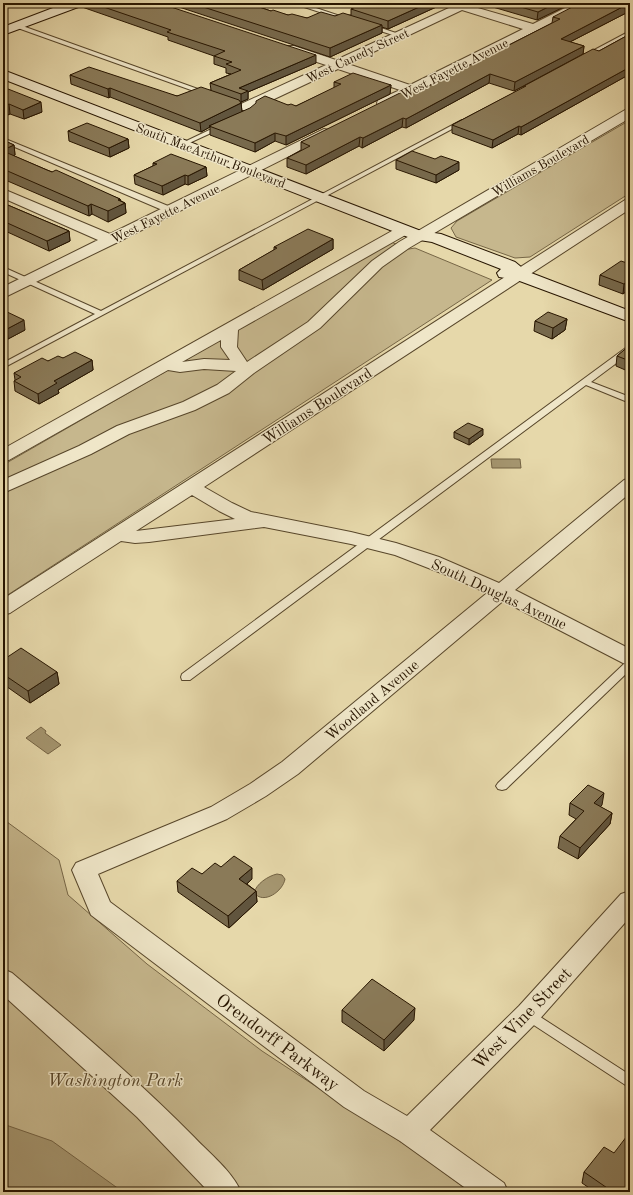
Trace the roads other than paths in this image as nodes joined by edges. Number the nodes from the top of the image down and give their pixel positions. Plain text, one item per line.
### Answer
1 (77, 3) edge
2 (295, 3) edge
3 (584, 3) edge
4 (459, 4) edge
5 (353, 21) edge
6 (367, 25) edge
7 (17, 26) junction
8 (534, 28) junction
9 (3, 31) edge
10 (630, 32) edge
11 (399, 35) junction
12 (276, 44) edge
13 (582, 58) edge
14 (336, 64) junction
15 (3, 74) edge
16 (411, 89) junction
17 (212, 95) edge
18 (244, 108) dead end
19 (374, 108) edge
20 (630, 113) edge
21 (471, 117) edge
22 (228, 123) edge
23 (338, 126) edge
24 (3, 140) edge
25 (183, 144) junction
26 (250, 171) junction
27 (3, 193) edge
28 (319, 197) junction
29 (630, 203) edge
30 (170, 210) junction
31 (411, 233) junction
32 (111, 240) junction
33 (3, 268) edge
34 (520, 275) junction
35 (28, 280) junction
36 (3, 293) edge
37 (101, 314) junction
38 (630, 317) edge
39 (230, 327) junction
40 (630, 349) edge
41 (164, 364) junction
42 (3, 366) edge
43 (245, 368) junction
44 (585, 382) junction
45 (630, 400) edge
46 (3, 456) edge
47 (630, 484) edge
48 (192, 487) junction
49 (3, 488) edge
50 (269, 523) junction
51 (121, 533) junction
52 (368, 542) junction
53 (500, 592) junction
54 (3, 608) edge
55 (630, 658) edge
56 (630, 664) edge
57 (186, 677) dead end
58 (502, 786) dead end
59 (84, 870) joint
60 (630, 901) edge
61 (3, 980) edge
62 (528, 1014) junction
63 (630, 1082) edge
64 (410, 1132) junction
65 (227, 1192) edge
66 (494, 1192) edge

1 - 7 main road
2 - 5 lane
3 - 8 street, West Fayette Avenue
4 - 8 street
4 - 11 street, West Canedy Street
6 - 11 lane
7 - 9 main road
7 - 17 lane
8 - 16 street, West Fayette Avenue
10 - 13 lane
11 - 14 street, West Canedy Street
12 - 14 street
14 - 16 street
14 - 18 street, West Canedy Street
15 - 25 main road, South MacArthur Boulevard
16 - 19 street, West Fayette Avenue
20 - 31 street, Williams Boulevard
21 - 28 lane
22 - 25 lane
23 - 26 street, West Fayette Avenue
24 - 30 lane
25 - 26 main road, South MacArthur Boulevard
26 - 28 main road, South MacArthur Boulevard
26 - 30 street, West Fayette Avenue
27 - 32 street
28 - 31 main road, South MacArthur Boulevard
28 - 37 lane
29 - 34 street, Williams Boulevard
30 - 32 street, West Fayette Avenue
31 - 34 main road, South MacArthur Boulevard
31 - 39 street, Williams Boulevard
31 - 43 street, Williams Boulevard
32 - 35 street, West Fayette Avenue
33 - 35 lane
34 - 38 main road, South MacArthur Boulevard
34 - 48 street, Williams Boulevard
35 - 36 street, West Fayette Avenue
35 - 37 lane
37 - 42 lane
39 - 41 street, Williams Boulevard
39 - 43 street
40 - 44 lane
41 - 43 street
41 - 46 street, Williams Boulevard
43 - 49 street, Williams Boulevard
44 - 45 lane
44 - 52 lane
47 - 53 street, Woodland Avenue
48 - 50 street, South Douglas Avenue
48 - 51 street, Williams Boulevard
50 - 51 street, South Douglas Avenue
50 - 52 street, South Douglas Avenue
51 - 54 street, Williams Boulevard
52 - 53 street, South Douglas Avenue
52 - 57 lane
53 - 55 street, South Douglas Avenue
53 - 59 street, Woodland Avenue
56 - 58 lane
59 - 64 street, Orendorff Parkway
60 - 62 street, West Vine Street
61 - 65 street
62 - 63 lane
62 - 64 street, West Vine Street
64 - 66 street, Orendorff Parkway

